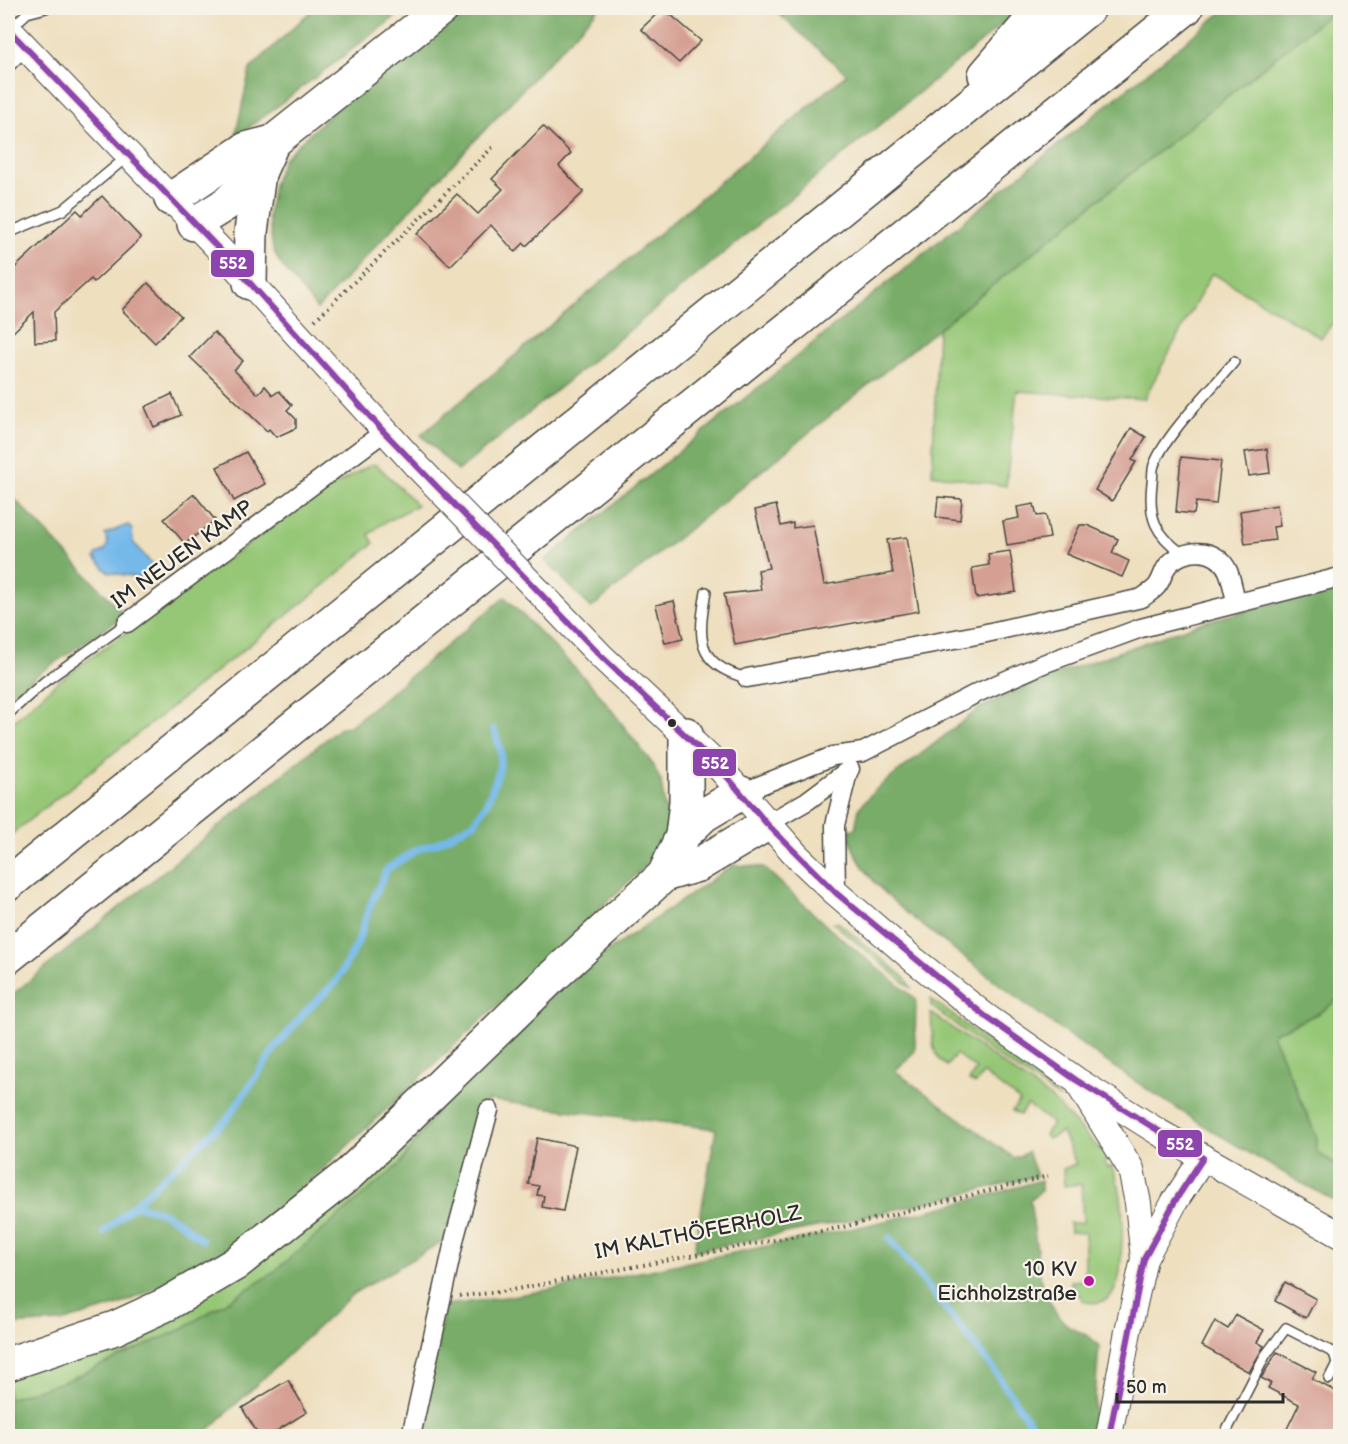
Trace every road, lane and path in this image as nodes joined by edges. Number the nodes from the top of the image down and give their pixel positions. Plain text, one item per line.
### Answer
1 (46, 8) edge
2 (442, 8) edge
3 (1042, 8) edge
4 (1089, 8) edge
5 (1185, 8) edge
6 (8, 30) edge
7 (27, 50) junction
8 (8, 68) edge
9 (951, 119) junction
10 (273, 142) junction
11 (493, 147) dead end
12 (129, 155) junction
13 (259, 173) junction
14 (171, 199) junction
15 (194, 224) junction
16 (8, 233) edge
17 (250, 283) junction
18 (296, 336) junction
19 (1234, 362) dead end
20 (384, 432) junction
21 (1183, 554) junction
22 (1341, 577) edge
23 (706, 592) dead end
24 (1237, 603) junction
25 (127, 622) joint
26 (747, 678) joint
27 (8, 714) edge
28 (686, 734) junction
29 (863, 752) junction
30 (848, 772) junction
31 (741, 793) junction
32 (767, 825) junction
33 (682, 836) junction
34 (664, 875) junction
35 (8, 884) edge
36 (836, 893) junction
37 (13, 954) edge
38 (1076, 1080) junction
39 (489, 1110) dead end
40 (1203, 1158) junction
41 (1048, 1176) dead end
42 (1341, 1235) edge
43 (1144, 1259) junction
44 (441, 1298) junction
45 (8, 1340) edge
46 (66, 1343) junction
47 (8, 1364) edge
48 (1329, 1379) dead end
49 (411, 1437) edge
50 (1109, 1437) edge
51 (1224, 1437) edge

1 - 6 lane
2 - 10 highway
3 - 9 highway
4 - 9 highway
5 - 37 highway
6 - 7 main road
7 - 8 lane
7 - 12 main road
9 - 35 highway
10 - 13 highway
10 - 14 highway
11 - 18 path
12 - 14 main road
12 - 16 lane
13 - 15 highway
13 - 17 highway
14 - 15 main road
15 - 17 main road
17 - 18 main road
18 - 20 main road
19 - 21 lane
20 - 25 street, IM NEUEN KAMP
20 - 28 main road, bridge
21 - 24 street
21 - 26 street
22 - 24 street
23 - 26 lane
24 - 29 street
25 - 27 lane, IM NEUEN KAMP
28 - 31 main road
28 - 33 highway
29 - 30 street
29 - 31 street
30 - 32 street
30 - 36 street
31 - 32 main road
31 - 33 highway
32 - 34 highway
32 - 36 main road
33 - 34 highway
34 - 46 highway
36 - 38 main road
38 - 40 main road
38 - 43 main road
39 - 44 street
40 - 42 main road
40 - 43 main road
41 - 44 path, IM KALTHÖFERHOLZ
43 - 50 main road
44 - 49 street
45 - 46 highway
46 - 47 highway
48 - 51 lane

